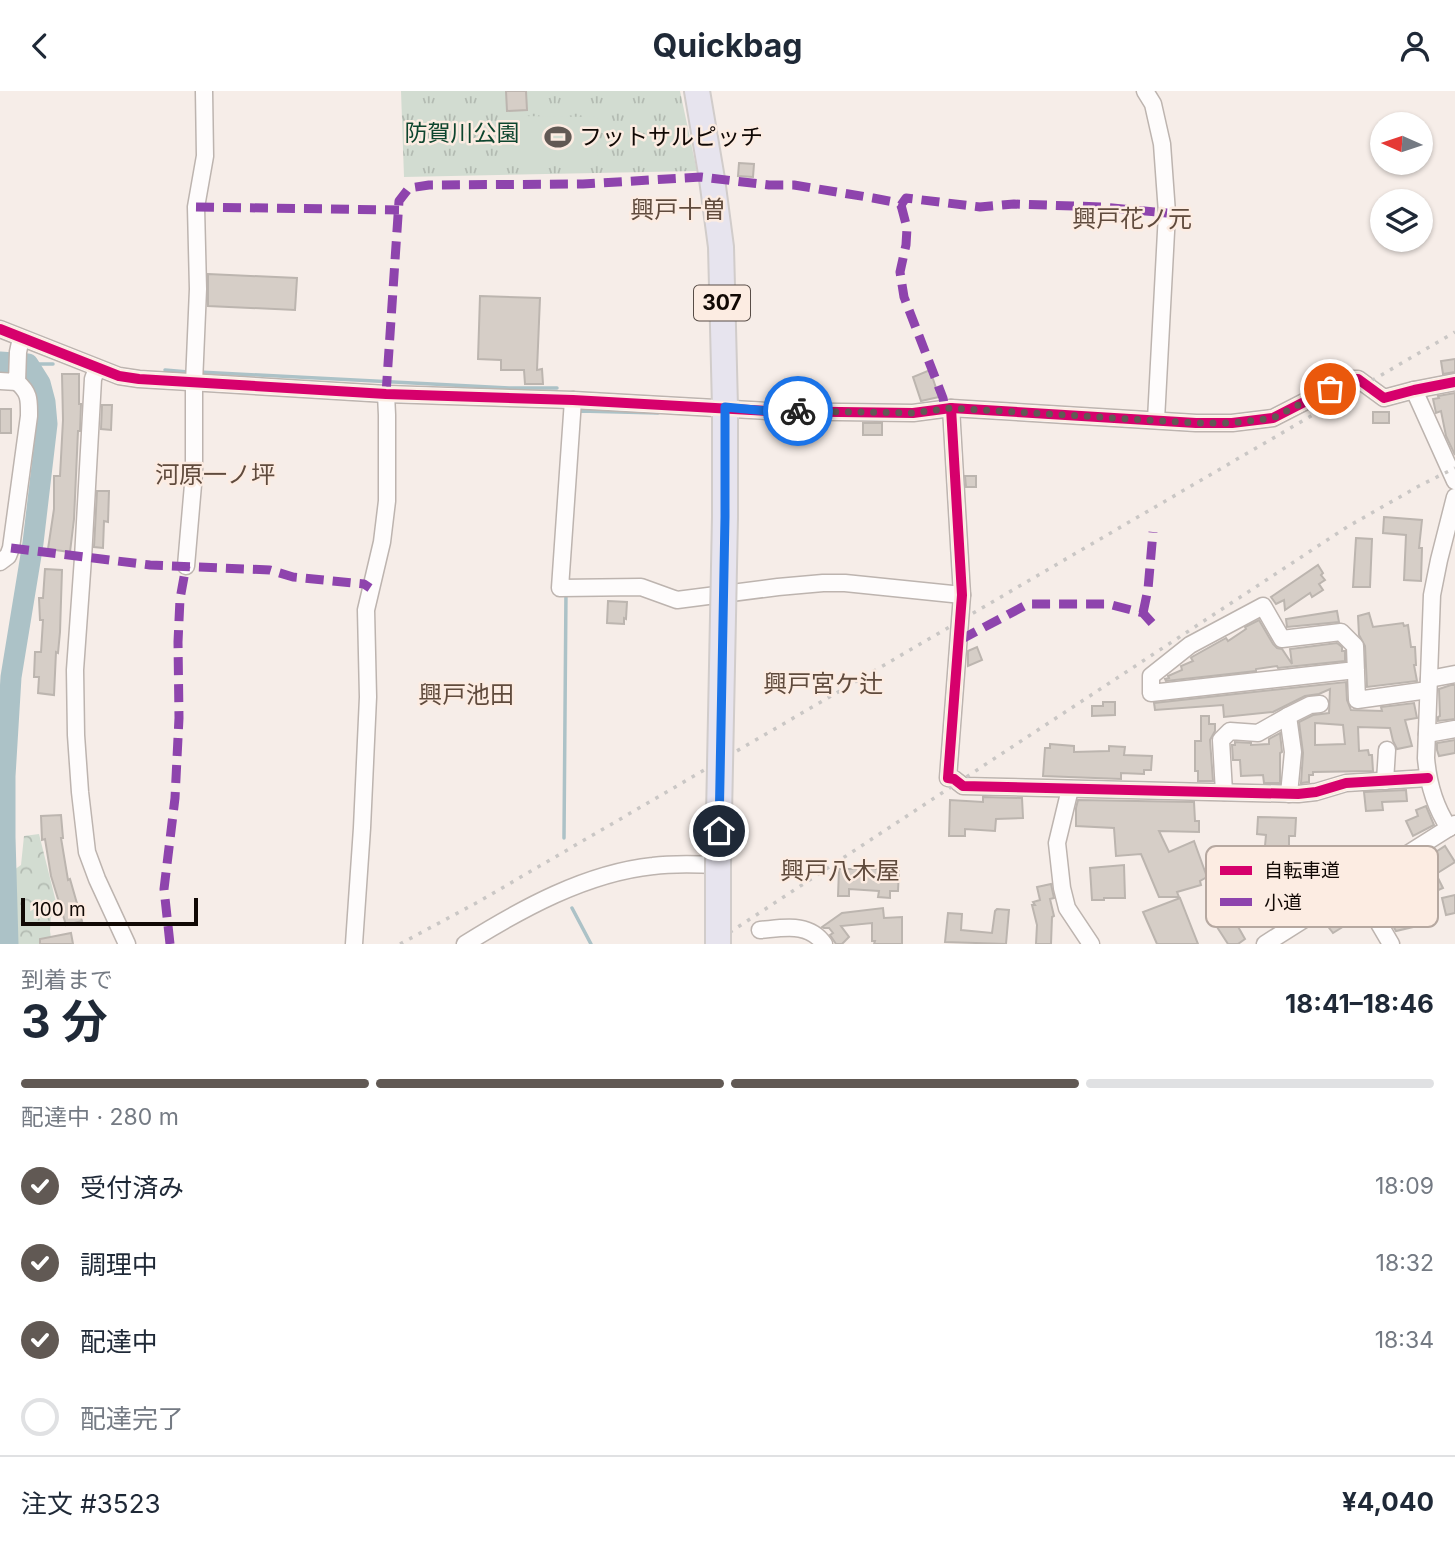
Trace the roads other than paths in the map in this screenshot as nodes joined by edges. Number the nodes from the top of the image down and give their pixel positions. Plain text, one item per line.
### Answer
1 (204, 91) edge
2 (697, 91) edge
3 (1145, 91) edge
4 (0, 330) edge
5 (20, 345) junction
6 (97, 368) junction
7 (17, 379) junction
8 (0, 381) edge
9 (1455, 382) edge
10 (194, 383) junction
11 (1414, 390) junction
12 (386, 394) junction
13 (573, 400) junction
14 (725, 407) junction
15 (951, 408) junction
16 (1156, 420) junction
17 (1455, 481) edge
18 (1455, 497) edge
19 (0, 562) edge
20 (186, 566) dead end
21 (962, 595) junction
22 (1356, 670) junction
23 (1455, 674) edge
24 (1429, 684) junction
25 (1320, 704) dead end
26 (1288, 716) junction
27 (1455, 729) edge
28 (1427, 734) junction
29 (1387, 750) dead end
30 (1428, 778) junction
31 (1385, 781) junction
32 (1070, 789) junction
33 (1224, 792) junction
34 (1289, 794) junction
35 (1452, 826) edge
36 (1420, 846) edge
37 (718, 865) junction
38 (1292, 927) edge
39 (1381, 927) edge
40 (760, 930) dead end
41 (127, 944) edge
42 (354, 944) edge
43 (465, 944) edge
44 (718, 944) edge
45 (824, 944) edge
46 (1091, 944) edge
47 (1265, 944) edge
48 (1391, 944) edge

1 - 10 street
2 - 14 highway, 307
3 - 16 street
4 - 5 street
5 - 6 street
5 - 7 street
6 - 10 street
6 - 41 street
7 - 8 street
7 - 19 street
9 - 11 street
10 - 12 street
10 - 20 street
11 - 16 street
11 - 17 street
12 - 13 street
12 - 42 street
13 - 14 street
13 - 21 street
14 - 15 street
14 - 37 highway, 307, bridge
15 - 16 street
15 - 21 street
18 - 24 street
21 - 32 street
22 - 22 street
22 - 24 street
23 - 24 street
24 - 28 street
25 - 26 street
26 - 33 street
26 - 34 street
27 - 28 street
28 - 30 street
29 - 31 street
30 - 31 street
30 - 35 street
31 - 34 street
32 - 33 street
32 - 46 street
33 - 34 street
35 - 36 street
37 - 43 street
37 - 44 highway, 307, bridge
38 - 47 street
39 - 48 street
40 - 45 street

